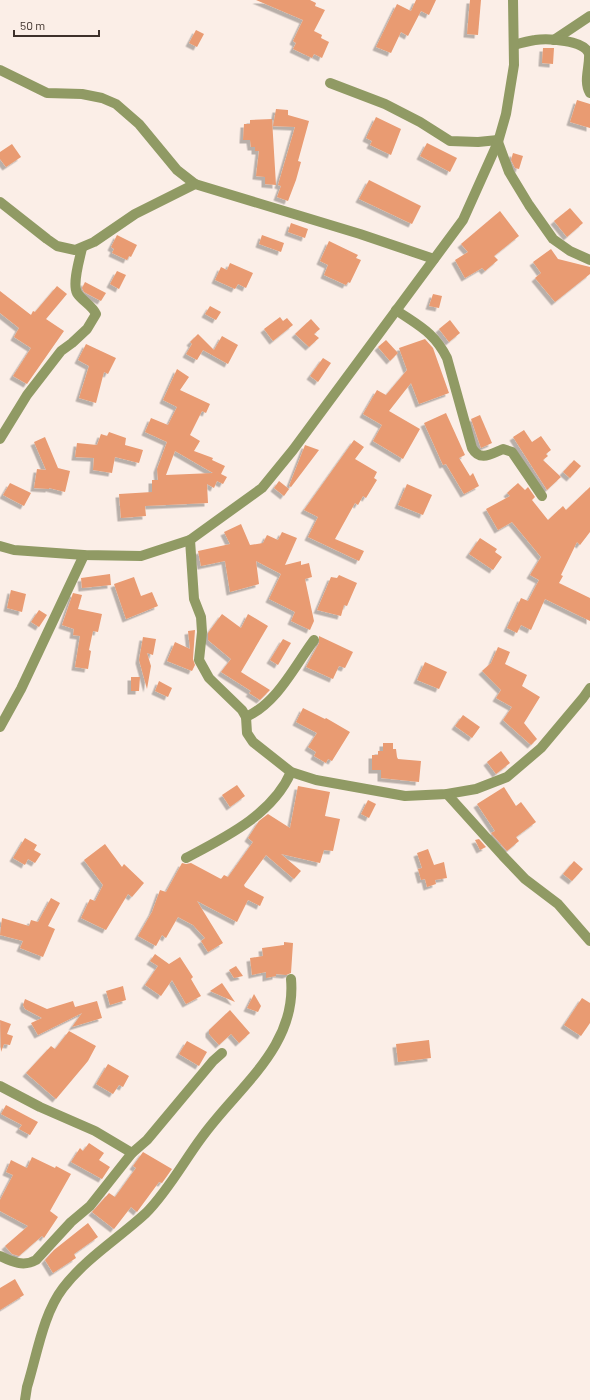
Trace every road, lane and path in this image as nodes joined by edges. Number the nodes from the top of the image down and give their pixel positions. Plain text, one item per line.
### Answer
1 (513, 0) edge
2 (590, 16) edge
3 (554, 40) junction
4 (514, 45) junction
5 (0, 70) edge
6 (330, 83) dead end
7 (590, 93) edge
8 (498, 141) junction
9 (195, 184) junction
10 (0, 202) edge
11 (82, 248) junction
12 (434, 259) junction
13 (590, 260) edge
14 (396, 310) junction
15 (0, 439) edge
16 (542, 496) dead end
17 (190, 540) junction
18 (0, 546) edge
19 (84, 555) junction
20 (314, 640) dead end
21 (590, 688) edge
22 (246, 717) junction
23 (0, 727) edge
24 (291, 772) junction
25 (448, 794) junction
26 (186, 858) dead end
27 (590, 941) edge
28 (291, 978) dead end
29 (222, 1053) dead end
30 (0, 1086) edge
31 (132, 1153) junction
32 (0, 1256) edge
33 (25, 1400) edge

1 - 4 street
2 - 3 street
3 - 4 street
3 - 7 street
4 - 8 street
5 - 9 street
6 - 8 street
8 - 12 street
8 - 13 street
9 - 11 street
9 - 12 street
10 - 11 street
11 - 15 street
12 - 14 street
14 - 16 street
14 - 17 street
17 - 19 street
17 - 22 street
18 - 19 street
19 - 23 street
20 - 22 street
21 - 25 street
22 - 24 street
24 - 25 street
24 - 26 street
25 - 27 street
28 - 33 street
29 - 31 street
30 - 31 street
31 - 32 street

